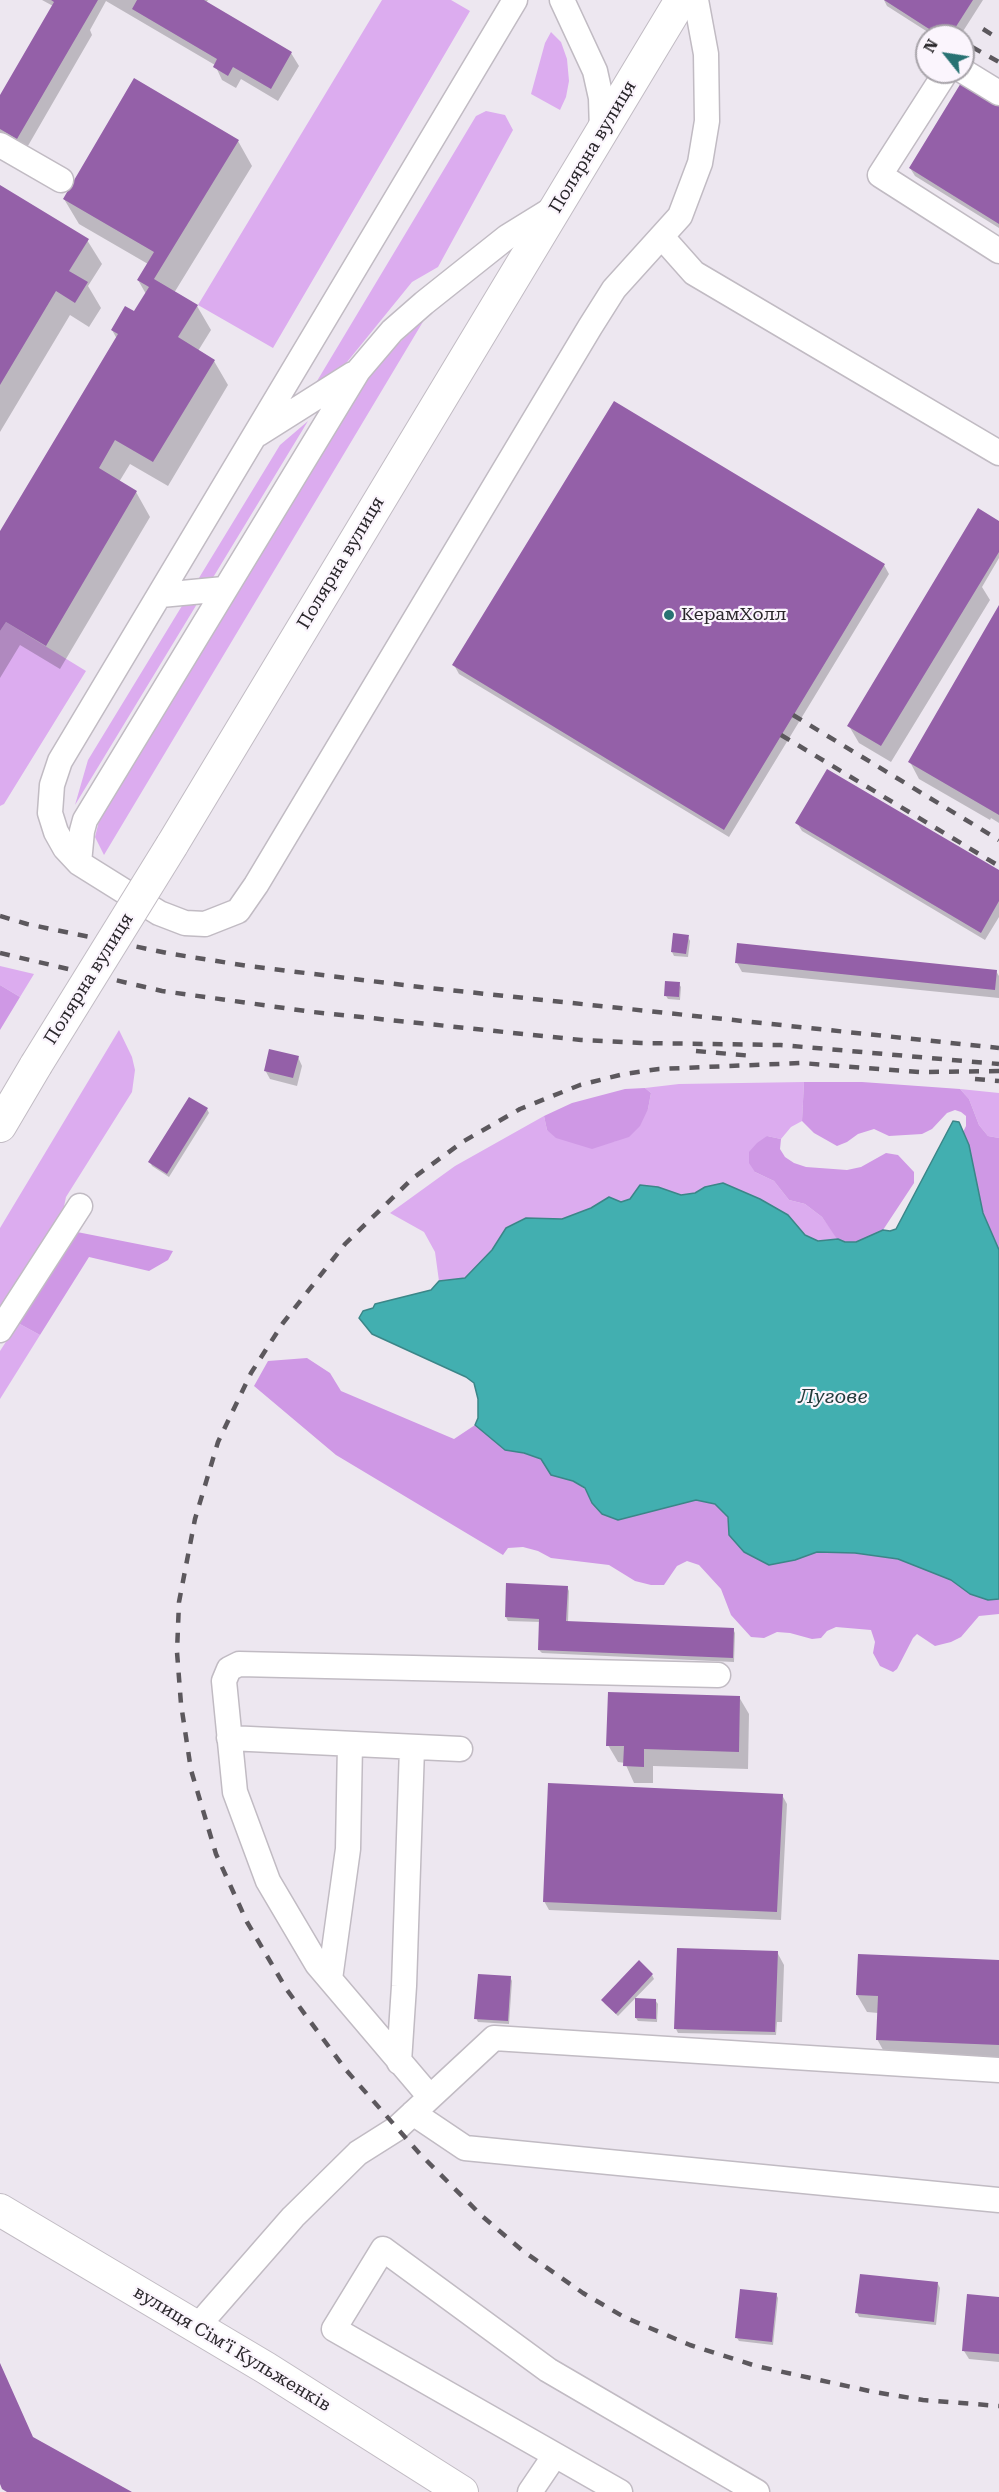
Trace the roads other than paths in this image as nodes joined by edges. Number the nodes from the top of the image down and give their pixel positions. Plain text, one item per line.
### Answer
1 (515, 0) edge
2 (562, 0) edge
3 (681, 0) edge
4 (696, 0) edge
5 (975, 78) edge
6 (938, 84) edge
7 (999, 93) edge
8 (602, 131) junction
9 (0, 144) edge
10 (61, 180) dead end
11 (556, 207) junction
12 (662, 237) junction
13 (999, 251) edge
14 (358, 371) junction
15 (254, 437) junction
16 (997, 448) edge
17 (224, 590) junction
18 (161, 595) junction
19 (79, 863) junction
20 (0, 1126) edge
21 (80, 1206) dead end
22 (0, 1330) edge
23 (718, 1675) dead end
24 (229, 1738) junction
25 (350, 1744) junction
26 (412, 1748) junction
27 (460, 1749) dead end
28 (330, 1979) junction
29 (399, 2061) junction
30 (999, 2070) edge
31 (430, 2097) junction
32 (413, 2114) junction
33 (999, 2200) edge
34 (0, 2210) edge
35 (196, 2328) junction
36 (555, 2455) junction
37 (462, 2492) edge
38 (530, 2492) edge
39 (620, 2492) edge
40 (757, 2492) edge

1 - 15 street
2 - 8 street
3 - 8 main road, Полярна вулиця
4 - 12 street
5 - 7 street
6 - 13 street
8 - 11 main road, Полярна вулиця
9 - 10 street
11 - 14 street
11 - 20 main road, Полярна вулиця, bridge
12 - 16 street
12 - 19 street
14 - 15 street
14 - 17 street
15 - 18 street
17 - 18 street
17 - 19 street
18 - 19 street
21 - 22 street
23 - 24 street
24 - 25 street
24 - 28 street
25 - 26 street
25 - 28 street
26 - 27 street
26 - 29 street
28 - 29 street
29 - 31 street
30 - 31 street
31 - 32 street
32 - 33 street
32 - 35 street
34 - 35 main road, вулиця Сімʼї Кульженків
35 - 37 main road, вулиця Сімʼї Кульженків
36 - 38 street
36 - 39 street
36 - 40 street

